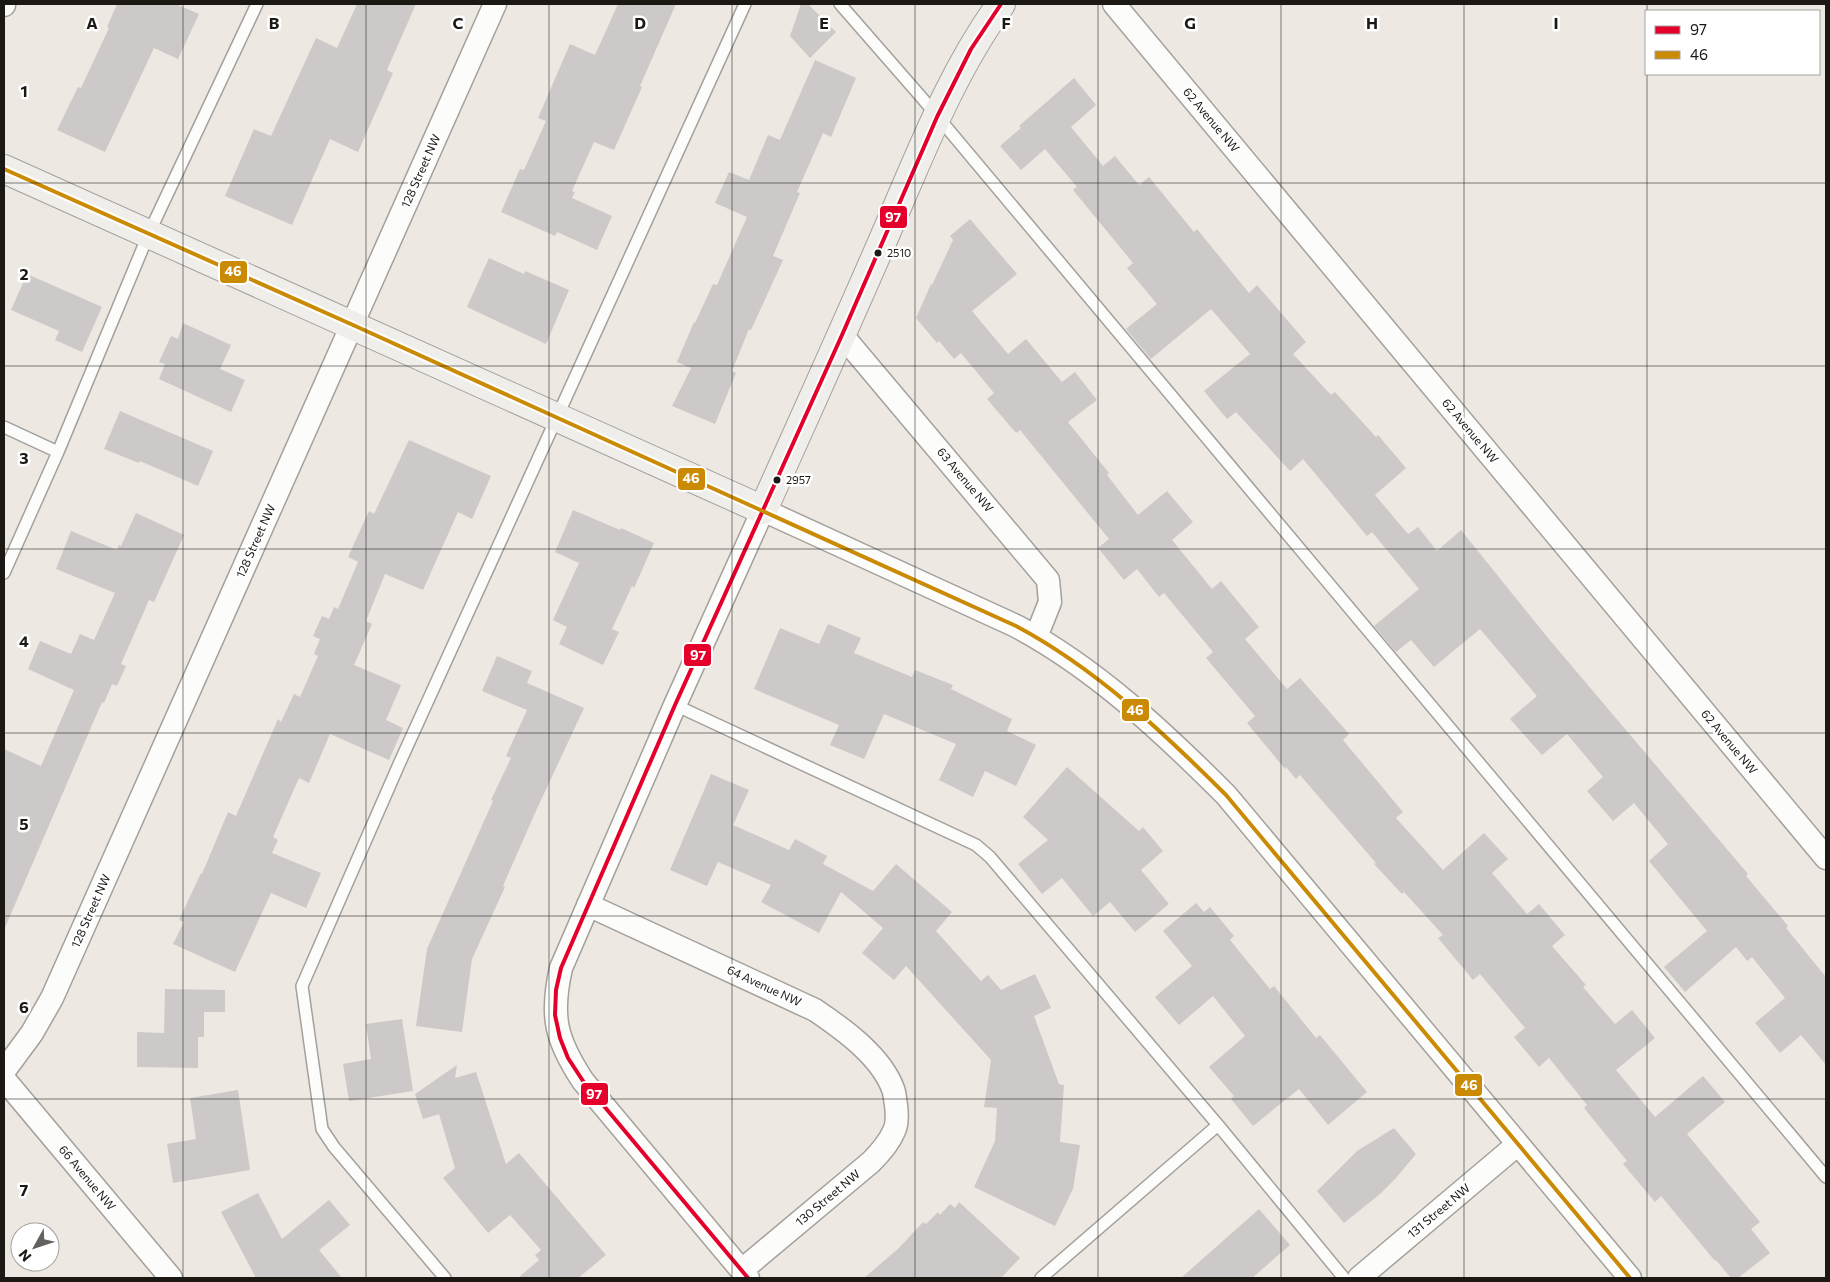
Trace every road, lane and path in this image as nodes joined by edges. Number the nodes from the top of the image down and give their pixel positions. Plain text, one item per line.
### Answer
1 (257, 4) edge
2 (495, 4) edge
3 (745, 4) edge
4 (840, 4) edge
5 (1001, 4) edge
6 (1114, 4) edge
7 (937, 117) junction
8 (4, 169) edge
9 (149, 233) junction
10 (353, 325) junction
11 (842, 335) junction
12 (556, 417) junction
13 (4, 427) edge
14 (58, 452) junction
15 (763, 510) junction
16 (4, 573) edge
17 (1036, 636) junction
18 (675, 705) junction
19 (1826, 858) edge
20 (588, 905) junction
21 (4, 1071) edge
22 (4, 1079) edge
23 (898, 1113) joint
24 (1218, 1125) junction
25 (1518, 1144) junction
26 (1826, 1177) edge
27 (745, 1274) edge
28 (171, 1278) edge
29 (445, 1278) edge
30 (1041, 1278) edge
31 (1344, 1278) edge
32 (1360, 1278) edge
33 (1630, 1278) edge

1 - 9 lane
2 - 10 street, 128 Street NW
3 - 12 lane
4 - 7 lane
5 - 7 street
6 - 19 street, 62 Avenue NW
7 - 11 street
7 - 26 lane
8 - 9 street
9 - 10 street
9 - 14 lane
10 - 12 street
10 - 21 street, 128 Street NW
11 - 15 street
11 - 17 street, 63 Avenue NW
12 - 15 street
12 - 29 lane
13 - 14 lane
14 - 16 lane
15 - 17 street
15 - 18 street
17 - 25 street
18 - 20 street
18 - 24 lane
20 - 23 street, 64 Avenue NW
20 - 27 street
22 - 28 street, 66 Avenue NW
23 - 27 street, 130 Street NW
24 - 30 lane
24 - 31 lane
25 - 32 street, 131 Street NW
25 - 33 street

